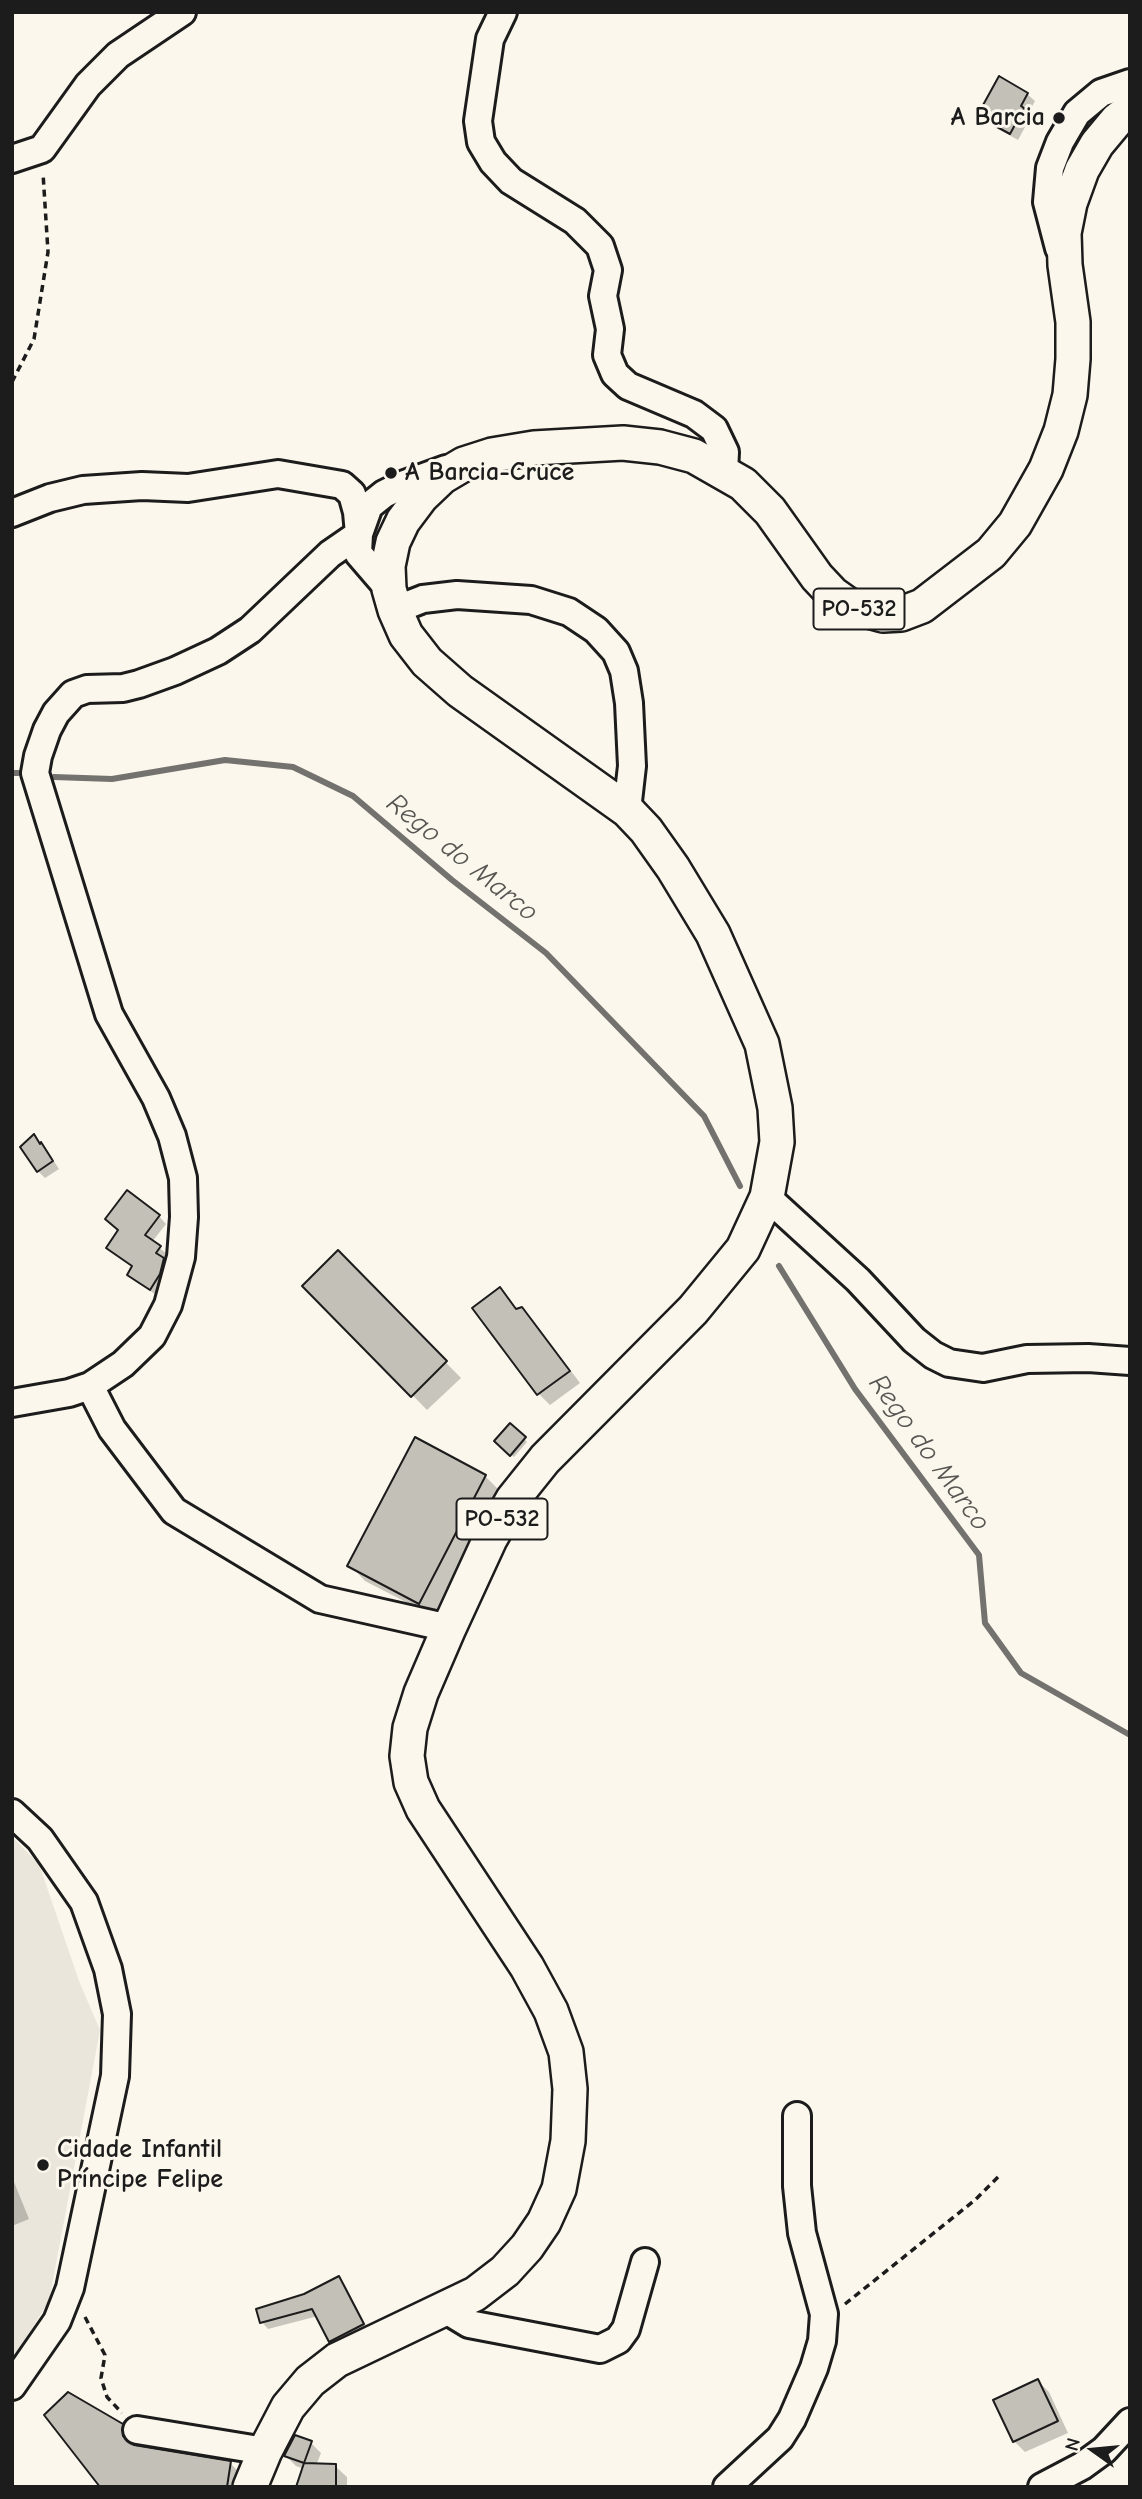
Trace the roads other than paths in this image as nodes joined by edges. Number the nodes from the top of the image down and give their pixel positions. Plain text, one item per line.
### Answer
1 (182, 12) edge
2 (503, 12) edge
3 (1130, 83) edge
4 (1130, 110) edge
5 (12, 159) edge
6 (1065, 265) junction
7 (464, 464) junction
8 (724, 472) junction
9 (12, 513) edge
10 (359, 534) junction
11 (392, 599) junction
12 (627, 810) junction
13 (767, 1197) junction
14 (1130, 1361) edge
15 (90, 1386) junction
16 (12, 1403) edge
17 (449, 1628) junction
18 (12, 1813) edge
19 (797, 2116) dead end
20 (645, 2262) dead end
21 (446, 2310) junction
22 (12, 2386) edge
23 (1130, 2422) edge
24 (137, 2430) road end
25 (265, 2451) junction
26 (250, 2487) edge
27 (727, 2487) edge
28 (1042, 2487) edge

1 - 5 street
2 - 8 street
3 - 6 street
4 - 6 main road, PO-532
6 - 8 main road, PO-532
7 - 8 main road, PO-532
7 - 10 street
7 - 11 main road, PO-532
9 - 10 street
10 - 11 street
10 - 15 street
11 - 12 main road, PO-532
11 - 12 street
12 - 13 main road, PO-532
13 - 14 street
13 - 17 main road, PO-532
15 - 16 street
15 - 17 street
17 - 21 main road, PO-532
18 - 22 street
19 - 27 street
20 - 21 street
21 - 25 main road, PO-532
23 - 28 street
24 - 25 street
25 - 26 main road, PO-532

